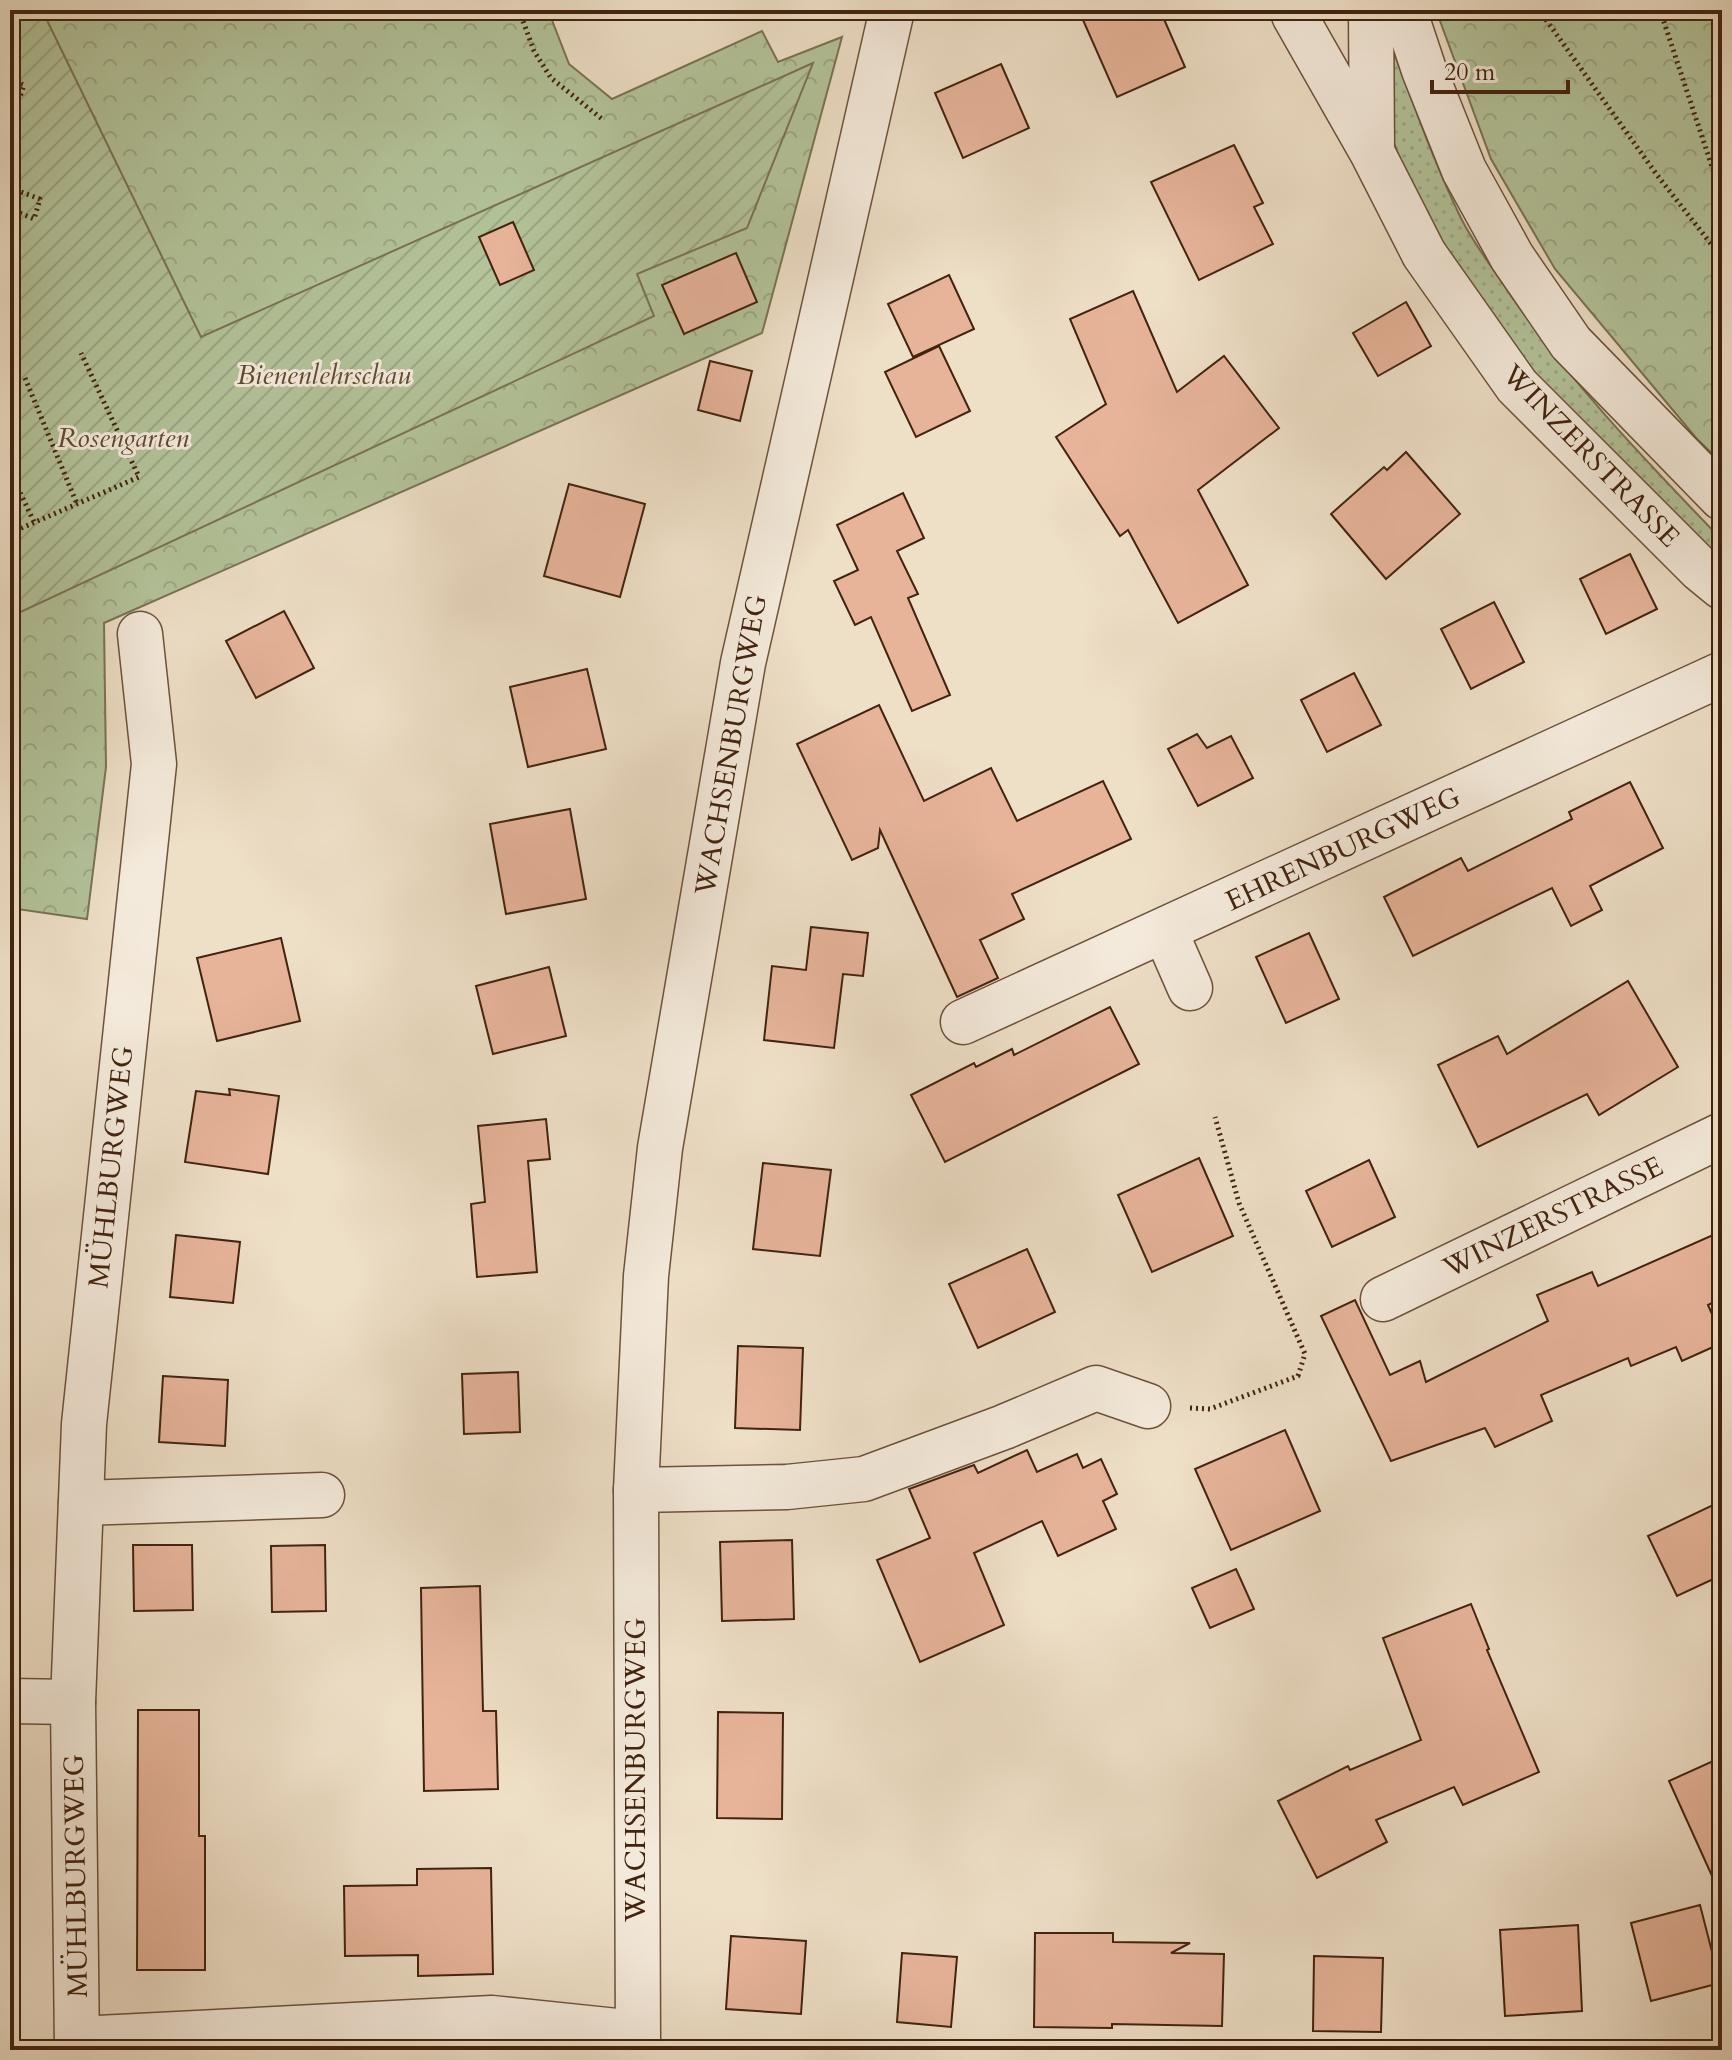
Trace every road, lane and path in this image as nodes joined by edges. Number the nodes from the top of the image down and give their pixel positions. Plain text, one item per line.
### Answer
1 (519, 10) edge
2 (892, 10) edge
3 (1371, 10) edge
4 (1404, 10) edge
5 (1539, 10) edge
6 (1660, 10) edge
7 (1294, 15) dead end
8 (10, 79) edge
9 (10, 96) edge
10 (602, 119) dead end
11 (1372, 152) junction
12 (10, 188) edge
13 (1722, 197) edge
14 (10, 209) edge
15 (1722, 258) edge
16 (81, 353) dead end
17 (25, 378) dead end
18 (10, 471) edge
19 (1722, 498) edge
20 (77, 504) junction
21 (34, 522) junction
22 (10, 533) edge
23 (1722, 587) edge
24 (140, 634) dead end
25 (1722, 674) edge
26 (1165, 931) junction
27 (1190, 988) dead end
28 (963, 1022) dead end
29 (1215, 1117) dead end
30 (1722, 1135) edge
31 (1383, 1299) dead end
32 (1148, 1406) joint
33 (636, 1490) junction
34 (322, 1495) dead end
35 (81, 1503) junction
36 (10, 1701) edge
37 (73, 1702) junction
38 (637, 2041) edge
39 (78, 2045) edge

1 - 10 path
2 - 33 street, WACHSENBURGWEG
3 - 11 street, WINZERSTRASSE
4 - 19 street
5 - 15 path
6 - 13 path
7 - 11 street, WINZERSTRASSE
8 - 9 path
11 - 23 street, WINZERSTRASSE
12 - 14 path
16 - 20 path
17 - 20 path
18 - 21 path
20 - 21 path
21 - 22 path
24 - 35 street, MÜHLBURGWEG
25 - 26 street, EHRENBURGWEG
26 - 27 street
26 - 28 street, EHRENBURGWEG
29 - 32 path
30 - 31 street, WINZERSTRASSE
32 - 33 street
33 - 38 street, WACHSENBURGWEG
34 - 35 street
35 - 37 street, MÜHLBURGWEG
36 - 37 street
37 - 39 street, MÜHLBURGWEG
38 - 39 street

